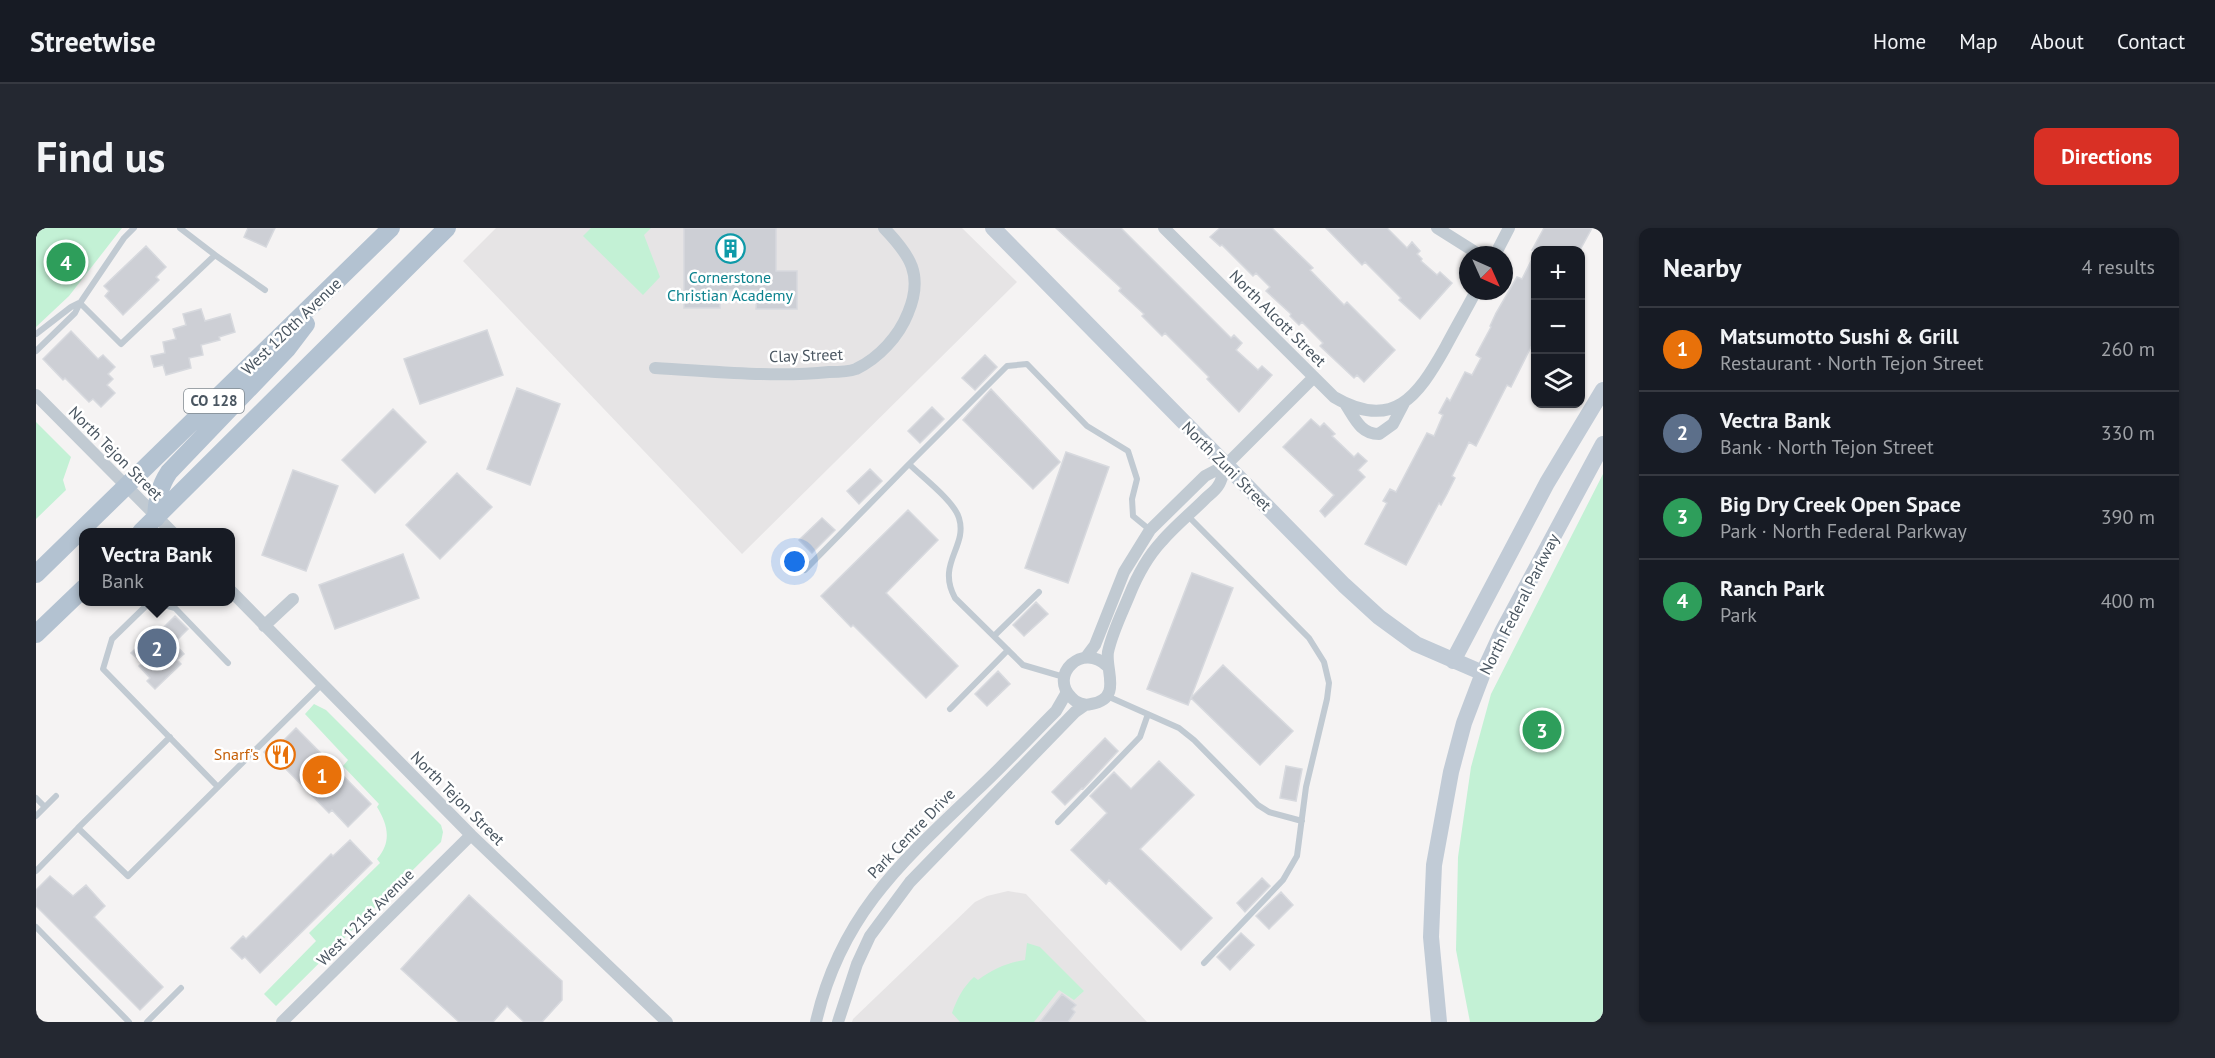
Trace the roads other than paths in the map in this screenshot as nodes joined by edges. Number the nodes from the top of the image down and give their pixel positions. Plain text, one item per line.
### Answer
1 (134, 228) edge
2 (180, 228) edge
3 (391, 228) edge
4 (447, 228) edge
5 (884, 228) edge
6 (993, 228) edge
7 (1164, 228) edge
8 (1437, 228) edge
9 (1509, 228) edge
10 (1466, 246) edge
11 (1500, 246) edge
12 (214, 255) junction
13 (339, 279) junction
14 (265, 290) dead end
15 (1471, 300) edge
16 (80, 303) junction
17 (36, 334) edge
18 (36, 351) edge
19 (655, 368) dead end
20 (1314, 377) junction
21 (1603, 390) edge
22 (36, 396) edge
23 (1404, 403) junction
24 (1346, 405) junction
25 (1603, 444) edge
26 (909, 464) junction
27 (1226, 465) junction
28 (127, 487) junction
29 (1188, 516) junction
30 (156, 518) junction
31 (84, 528) edge
32 (145, 528) edge
33 (167, 528) edge
34 (1150, 530) junction
35 (79, 533) edge
36 (805, 570) dead end
37 (36, 574) edge
38 (1039, 592) dead end
39 (79, 593) edge
40 (235, 595) edge
41 (293, 599) dead end
42 (148, 606) edge
43 (167, 606) edge
44 (264, 626) junction
45 (36, 634) edge
46 (994, 636) junction
47 (1008, 650) junction
48 (1086, 657) junction
49 (1453, 661) junction
50 (228, 663) dead end
51 (1107, 666) junction
52 (1483, 673) junction
53 (1064, 677) junction
54 (322, 684) junction
55 (1066, 692) junction
56 (1106, 696) junction
57 (1085, 705) junction
58 (950, 709) dead end
59 (1148, 714) junction
60 (170, 737) junction
61 (218, 787) junction
62 (56, 796) dead end
63 (36, 798) edge
64 (45, 807) junction
65 (36, 816) edge
66 (1302, 821) junction
67 (1058, 822) dead end
68 (78, 828) junction
69 (471, 835) junction
70 (36, 871) edge
71 (36, 927) edge
72 (1204, 963) dead end
73 (181, 988) dead end
74 (129, 1022) edge
75 (147, 1022) edge
76 (282, 1022) edge
77 (667, 1022) edge
78 (816, 1022) edge
79 (838, 1022) edge
80 (1438, 1022) edge

1 - 16 lane
2 - 12 lane
3 - 13 main road, West 120th Avenue / CO 128
4 - 30 main road, CO 128
5 - 19 street, Clay Street
6 - 27 main road, North Zuni Street
7 - 20 street, North Alcott Street
8 - 10 street
9 - 11 street
12 - 14 lane
12 - 16 lane
13 - 28 main road, West 120th Avenue / CO 128
13 - 30 main road
15 - 23 street
16 - 17 lane
16 - 18 lane
20 - 24 street, North Alcott Street
20 - 27 street
21 - 49 main road
22 - 28 street, North Tejon Street
23 - 24 street, North Alcott Street
23 - 24 street
25 - 52 main road, North Federal Parkway
26 - 34 lane
26 - 36 lane
26 - 46 lane
27 - 29 street
27 - 34 street
27 - 49 main road, North Zuni Street
28 - 30 street, North Tejon Street
28 - 31 main road, West 120th Avenue / CO 128
29 - 51 street
29 - 66 lane
30 - 32 main road, CO 128
30 - 33 street, North Tejon Street
34 - 48 street
35 - 37 main road, West 120th Avenue / CO 128
38 - 46 lane
39 - 45 main road
40 - 44 street, North Tejon Street
41 - 44 street
42 - 60 lane
43 - 50 lane
44 - 54 street, North Tejon Street
46 - 47 lane
47 - 53 lane
47 - 58 lane
48 - 51 street
48 - 53 street
49 - 52 main road, North Zuni Street
51 - 56 street
52 - 80 main road, North Federal Parkway
53 - 55 street
54 - 61 lane
54 - 69 street, North Tejon Street
55 - 57 street
55 - 78 street, Park Centre Drive
56 - 57 street
56 - 59 lane
57 - 79 street, Park Centre Drive
59 - 66 lane
59 - 67 lane
60 - 61 lane
60 - 68 lane
61 - 68 lane
62 - 64 lane
63 - 64 lane
64 - 65 lane
66 - 72 lane
68 - 70 lane
69 - 76 street, West 121st Avenue
69 - 77 street, North Tejon Street
71 - 74 lane
73 - 75 lane

